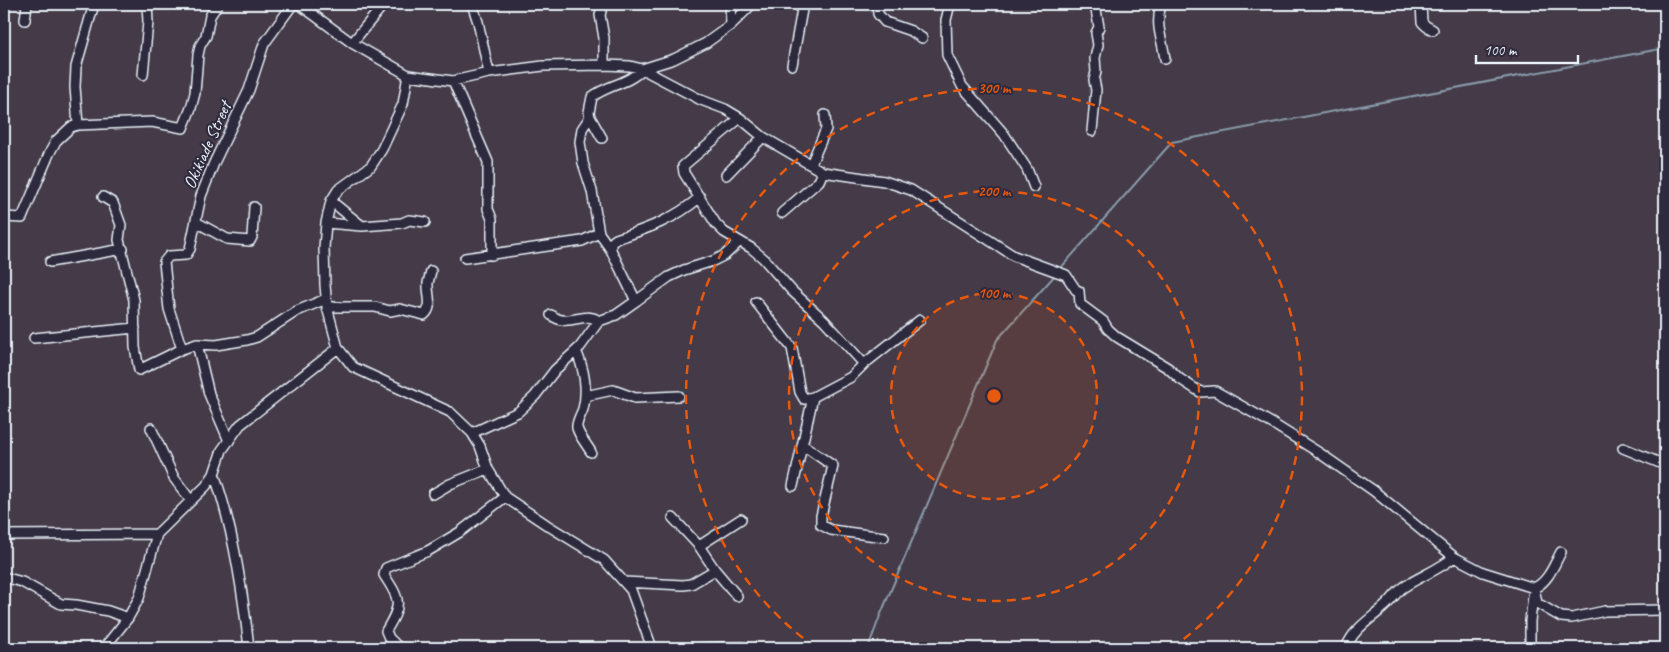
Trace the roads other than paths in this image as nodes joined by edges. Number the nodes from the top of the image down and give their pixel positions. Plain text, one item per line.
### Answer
1 (27, 4) edge
2 (94, 4) edge
3 (147, 4) edge
4 (218, 4) edge
5 (292, 4) edge
6 (299, 4) edge
7 (384, 4) edge
8 (472, 4) edge
9 (602, 4) edge
10 (730, 4) edge
11 (752, 4) edge
12 (803, 4) edge
13 (877, 4) edge
14 (950, 4) edge
15 (1095, 4) edge
16 (1161, 4) edge
17 (1421, 4) edge
18 (25, 20) dead end
19 (731, 25) junction
20 (1433, 30) dead end
21 (922, 38) dead end
22 (352, 43) junction
23 (1165, 59) dead end
24 (604, 65) junction
25 (792, 65) dead end
26 (642, 69) junction
27 (489, 73) junction
28 (408, 75) junction
29 (143, 76) dead end
30 (453, 81) junction
31 (825, 115) dead end
32 (590, 118) junction
33 (740, 118) junction
34 (78, 125) junction
35 (1092, 130) dead end
36 (763, 137) junction
37 (602, 138) dead end
38 (811, 164) junction
39 (823, 172) junction
40 (726, 175) dead end
41 (1034, 187) dead end
42 (103, 197) dead end
43 (700, 197) junction
44 (332, 201) junction
45 (254, 207) dead end
46 (782, 213) dead end
47 (4, 217) edge
48 (196, 222) junction
49 (425, 222) dead end
50 (326, 223) junction
51 (362, 226) junction
52 (599, 233) junction
53 (739, 242) junction
54 (123, 249) junction
55 (611, 250) junction
56 (492, 255) junction
57 (465, 258) dead end
58 (50, 262) dead end
59 (431, 271) dead end
60 (636, 301) junction
61 (756, 302) dead end
62 (326, 303) junction
63 (551, 315) dead end
64 (920, 320) dead end
65 (599, 321) junction
66 (135, 328) junction
67 (34, 338) dead end
68 (197, 344) junction
69 (338, 348) junction
70 (182, 349) junction
71 (576, 351) junction
72 (864, 364) junction
73 (585, 396) junction
74 (679, 396) dead end
75 (813, 397) junction
76 (152, 428) dead end
77 (472, 433) junction
78 (228, 441) junction
79 (802, 446) junction
80 (1623, 448) dead end
81 (591, 452) dead end
82 (1665, 465) edge
83 (488, 469) junction
84 (214, 474) junction
85 (793, 486) dead end
86 (433, 494) dead end
87 (505, 496) junction
88 (191, 501) junction
89 (672, 518) dead end
90 (741, 519) dead end
91 (158, 534) junction
92 (4, 535) edge
93 (884, 537) dead end
94 (699, 546) junction
95 (1560, 552) dead end
96 (1454, 557) junction
97 (715, 570) junction
98 (4, 577) edge
99 (624, 582) junction
100 (1534, 588) junction
101 (737, 596) dead end
102 (1665, 610) edge
103 (128, 618) junction
104 (104, 648) edge
105 (248, 648) edge
106 (399, 648) edge
107 (652, 648) edge
108 (702, 648) edge
109 (746, 648) edge
110 (1346, 648) edge
111 (1530, 648) edge

1 - 18 street
2 - 34 street
3 - 29 street
4 - 34 street
5 - 48 street, Okikiade Street
6 - 22 street
7 - 22 street
8 - 27 street
9 - 24 street
10 - 19 street
11 - 19 street
12 - 25 street
13 - 21 street
14 - 41 street
15 - 35 street
16 - 23 street
17 - 20 street
19 - 26 street
22 - 28 street
24 - 26 street
24 - 27 street
26 - 32 street
26 - 33 street
27 - 30 street
28 - 30 street
28 - 44 street
30 - 56 street
31 - 38 street
32 - 37 street
32 - 52 street
33 - 36 street
33 - 43 street
34 - 47 street
36 - 38 street
36 - 40 street
38 - 39 street
39 - 46 street
39 - 96 street
42 - 54 street
43 - 53 street
43 - 55 street
44 - 50 street
44 - 51 street
45 - 48 street
48 - 70 street, Okikiade Street
49 - 51 street
50 - 51 street
50 - 62 street
52 - 55 street
52 - 56 street
53 - 60 street
53 - 72 street
54 - 58 street
54 - 66 street
55 - 60 street
56 - 57 street
59 - 62 street
60 - 65 street
61 - 75 street
62 - 68 street
62 - 69 street
63 - 65 street
64 - 72 street
65 - 71 street
66 - 67 street
66 - 70 street
68 - 70 street
68 - 78 street
69 - 77 street
69 - 78 street
71 - 73 street
71 - 77 street
72 - 75 street
73 - 74 street
73 - 81 street
75 - 79 street
76 - 88 street
77 - 83 street
78 - 84 street
79 - 85 street
79 - 93 street
80 - 82 street
83 - 86 street
83 - 87 street
84 - 88 street
84 - 105 street
87 - 99 street
87 - 106 street
88 - 91 street
89 - 94 street
90 - 94 street
91 - 92 street
91 - 103 street
94 - 97 street
95 - 100 street
96 - 100 street
96 - 110 street
97 - 99 street
97 - 101 street
98 - 103 street
99 - 107 street
100 - 102 street
100 - 111 street
103 - 104 street
108 - 109 street

